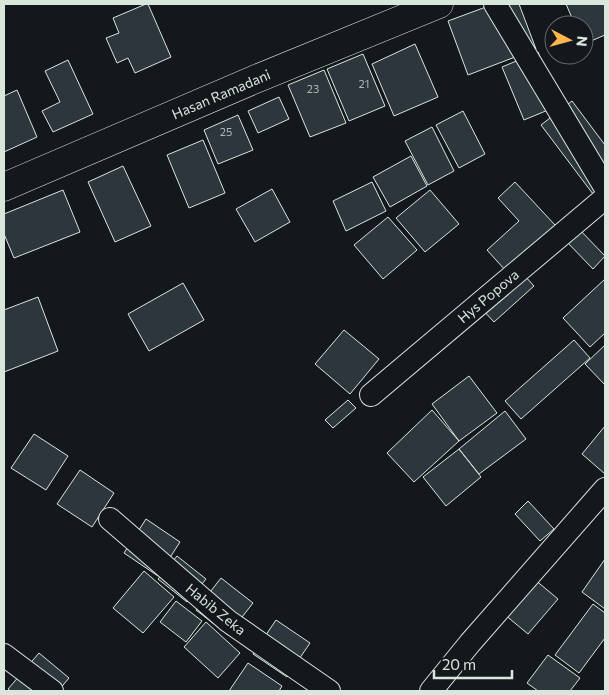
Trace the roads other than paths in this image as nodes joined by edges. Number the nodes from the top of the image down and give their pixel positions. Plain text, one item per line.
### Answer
1 (439, 4) edge
2 (495, 4) edge
3 (4, 187) edge
4 (605, 187) edge
5 (605, 198) edge
6 (371, 395) dead end
7 (605, 489) edge
8 (110, 519) dead end
9 (4, 655) edge
10 (52, 691) edge
11 (329, 691) edge
12 (431, 691) edge

1 - 3 main road, Hasan Ramadani
2 - 4 street
5 - 6 street, Hys Popova
7 - 12 street
8 - 11 street, Habib Zeka
9 - 10 street

